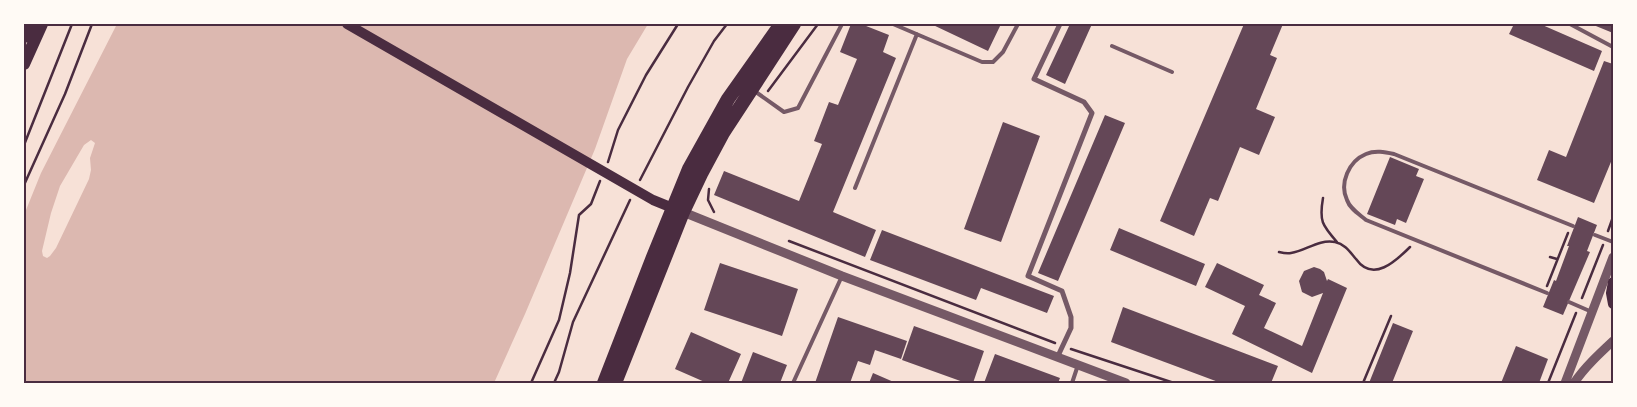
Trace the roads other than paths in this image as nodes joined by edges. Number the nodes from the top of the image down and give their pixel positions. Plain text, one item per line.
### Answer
1 (30, 24) edge
2 (42, 24) edge
3 (347, 24) edge
4 (781, 24) edge
5 (794, 24) edge
6 (842, 24) edge
7 (893, 24) edge
8 (1018, 24) edge
9 (1060, 24) edge
10 (1570, 24) edge
11 (917, 34) junction
12 (24, 37) edge
13 (1112, 46) dead end
14 (1613, 47) edge
15 (24, 64) edge
16 (1172, 72) dead end
17 (751, 89) junction
18 (855, 188) dead end
19 (678, 210) junction
20 (1572, 225) road end
21 (1595, 235) dead end
22 (1613, 242) edge
23 (1613, 257) edge
24 (842, 276) junction
25 (1613, 282) edge
26 (1546, 293) road end
27 (1569, 302) dead end
28 (1613, 304) edge
29 (1592, 312) junction
30 (1587, 324) junction
31 (1613, 341) edge
32 (1057, 358) junction
33 (1078, 365) junction
34 (604, 383) edge
35 (615, 383) edge
36 (793, 383) edge
37 (1072, 383) edge
38 (1126, 383) edge
39 (1565, 383) edge
40 (1574, 383) edge

1 - 12 main road
2 - 15 main road
3 - 19 main road
4 - 19 highway
5 - 17 highway
6 - 17 lane
7 - 11 lane
8 - 11 lane
9 - 32 street
10 - 14 lane
11 - 18 lane
13 - 16 lane
17 - 19 highway
19 - 24 street
19 - 34 highway
19 - 35 highway
20 - 26 lane
21 - 22 lane
23 - 29 street
24 - 32 street
24 - 36 lane
25 - 28 main road
25 - 30 street
27 - 29 lane
29 - 30 street
30 - 39 street
31 - 40 street
32 - 33 street
33 - 37 lane
33 - 38 street

